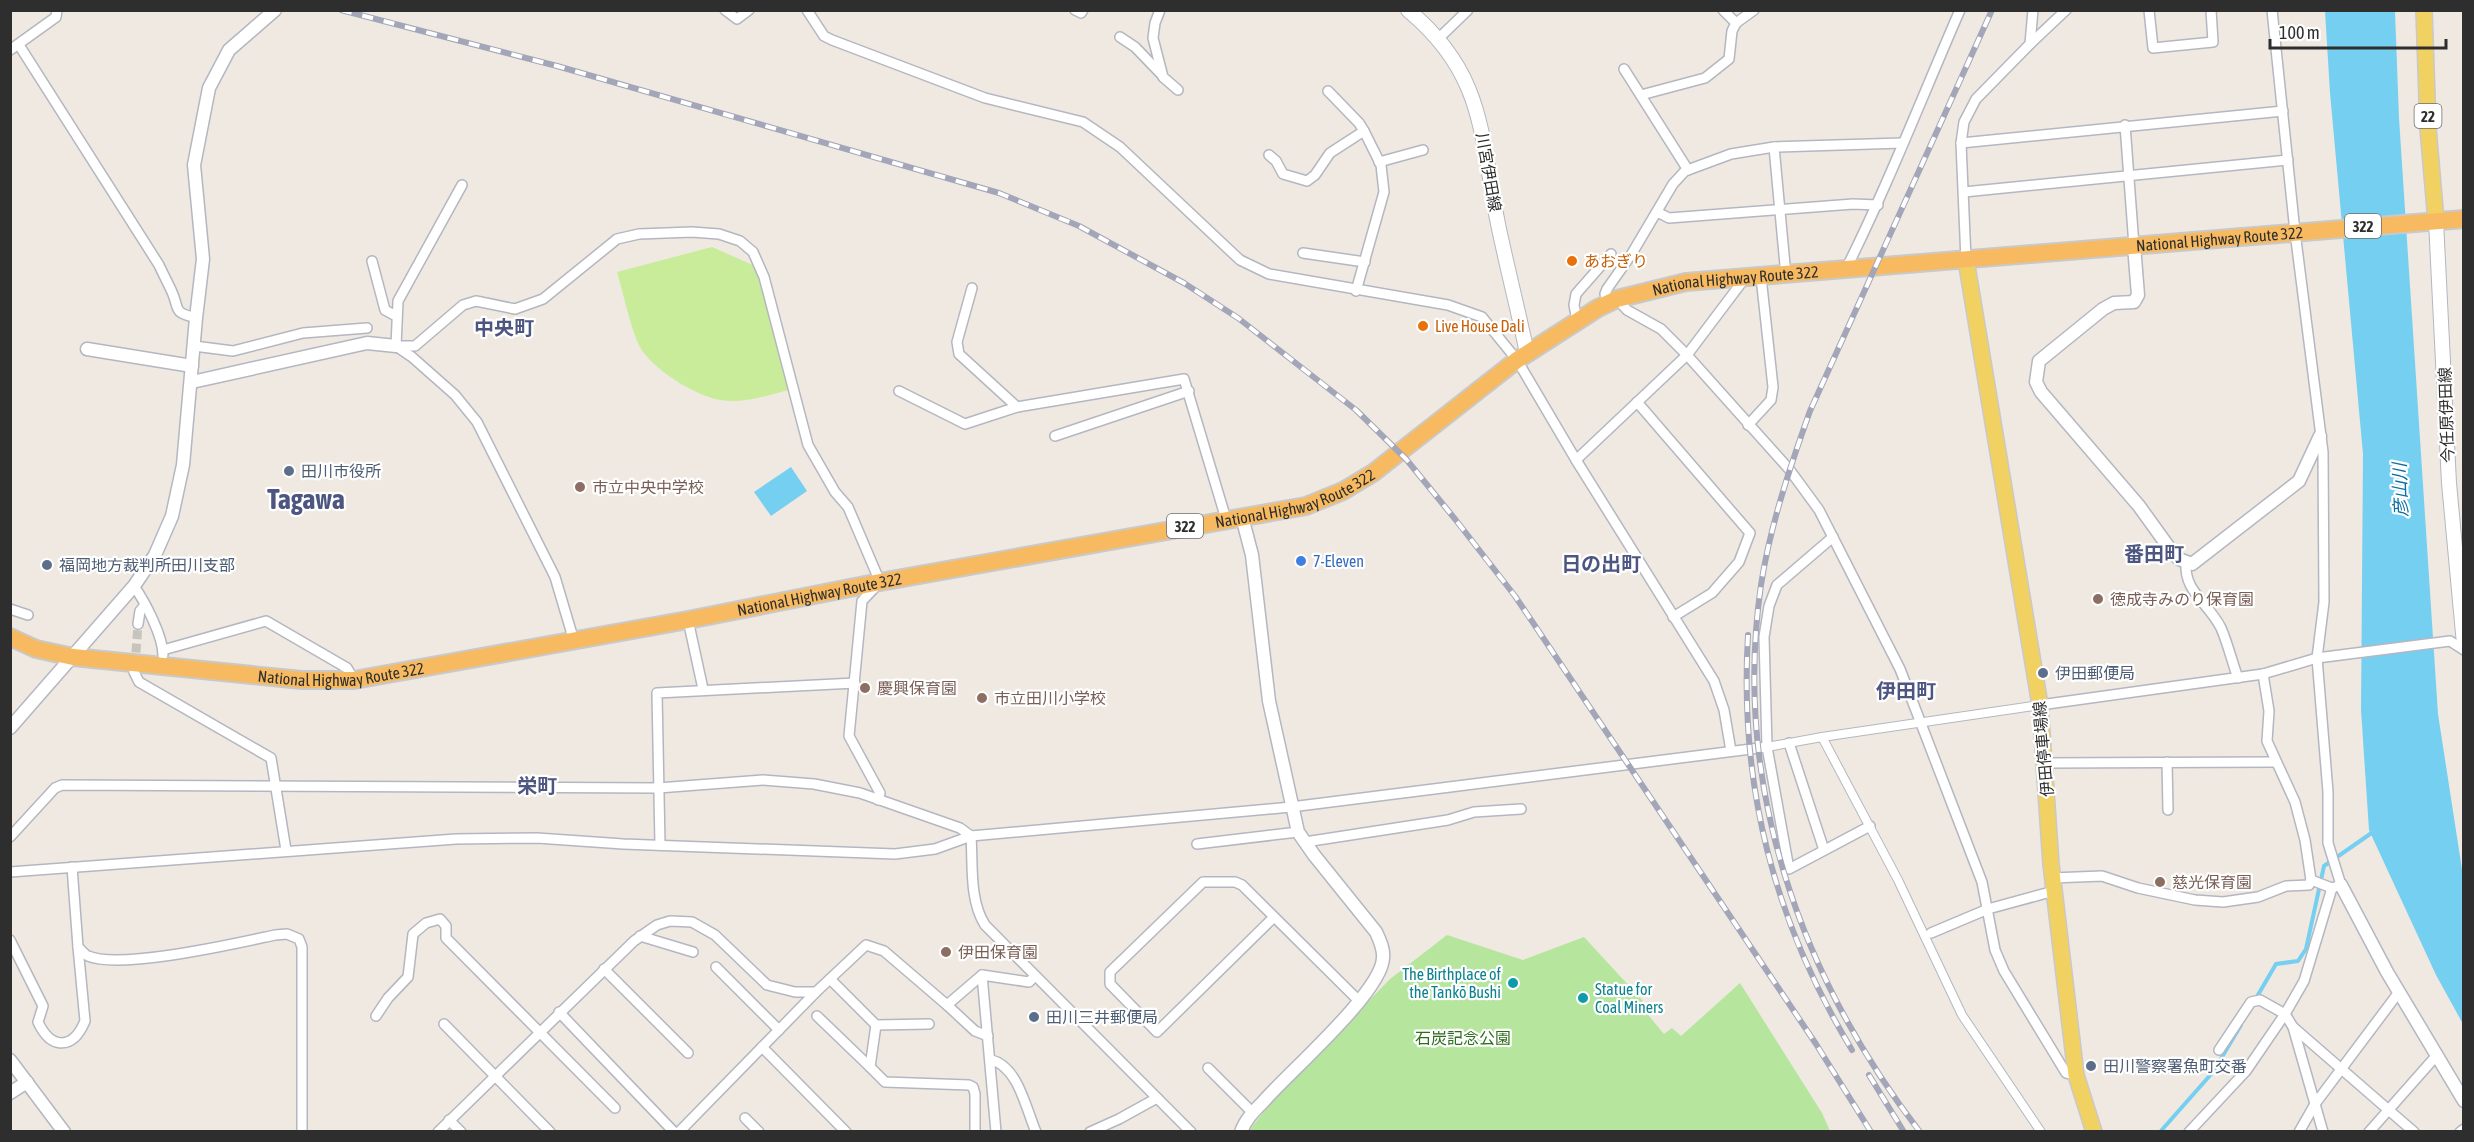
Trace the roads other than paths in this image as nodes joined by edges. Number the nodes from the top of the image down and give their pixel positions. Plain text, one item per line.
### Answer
1 (57, 10) edge
2 (275, 10) edge
3 (725, 10) edge
4 (749, 10) edge
5 (807, 10) edge
6 (1075, 10) edge
7 (1083, 10) edge
8 (1161, 10) edge
9 (1408, 10) edge
10 (1468, 10) edge
11 (1723, 10) edge
12 (1754, 10) edge
13 (1960, 10) edge
14 (2033, 10) edge
15 (2066, 10) edge
16 (2149, 10) edge
17 (2211, 10) edge
18 (2272, 10) edge
19 (2424, 10) edge
20 (1736, 23) junction
21 (1120, 37) dead end
22 (1438, 39) junction
23 (2030, 44) junction
24 (15, 48) edge
25 (1624, 69) dead end
26 (1163, 76) junction
27 (1178, 90) dead end
28 (1328, 91) dead end
29 (1641, 95) junction
30 (2283, 111) junction
31 (2125, 125) junction
32 (1364, 131) junction
33 (1902, 143) junction
34 (1961, 143) junction
35 (1774, 147) junction
36 (1423, 150) dead end
37 (1269, 155) dead end
38 (2288, 160) junction
39 (1379, 162) junction
40 (1688, 170) junction
41 (2129, 176) junction
42 (462, 184) dead end
43 (1964, 192) junction
44 (1878, 205) junction
45 (1780, 208) junction
46 (1657, 212) junction
47 (2463, 219) edge
48 (2436, 221) junction
49 (2301, 231) junction
50 (2134, 246) junction
51 (1303, 253) dead end
52 (1611, 254) dead end
53 (1966, 260) junction
54 (372, 261) dead end
55 (1365, 262) junction
56 (1846, 268) junction
57 (1786, 276) junction
58 (1753, 278) junction
59 (972, 288) dead end
60 (1356, 291) junction
61 (1613, 301) junction
62 (396, 316) junction
63 (196, 318) junction
64 (1577, 321) junction
65 (367, 328) dead end
66 (194, 346) junction
67 (396, 346) junction
68 (87, 349) dead end
69 (1687, 355) junction
70 (1522, 357) junction
71 (192, 366) junction
72 (192, 382) junction
73 (899, 391) dead end
74 (1189, 391) junction
75 (1637, 402) junction
76 (1017, 407) junction
77 (1748, 425) junction
78 (1055, 436) dead end
79 (2319, 436) junction
80 (1576, 460) junction
81 (1234, 518) junction
82 (1833, 537) junction
83 (2186, 563) junction
84 (2459, 570) edge
85 (880, 582) junction
86 (134, 586) junction
87 (145, 605) junction
88 (10, 609) edge
89 (27, 615) dead end
90 (1673, 617) junction
91 (688, 620) junction
92 (138, 624) tunnel mouth
93 (10, 637) edge
94 (574, 641) junction
95 (2457, 643) edge
96 (2463, 650) edge
97 (73, 657) junction
98 (163, 657) junction
99 (2321, 658) junction
100 (134, 672) dead end
101 (2263, 674) junction
102 (2238, 678) junction
103 (354, 680) junction
104 (855, 683) junction
105 (703, 689) junction
106 (2040, 705) junction
107 (1921, 722) junction
108 (10, 728) edge
109 (1822, 736) junction
110 (1789, 743) junction
111 (1767, 747) junction
112 (1731, 751) junction
113 (2167, 762) junction
114 (2275, 762) junction
115 (2045, 763) junction
116 (276, 785) junction
117 (658, 788) junction
118 (878, 800) junction
119 (1291, 807) junction
120 (1521, 809) dead end
121 (2168, 810) dead end
122 (1870, 826) junction
123 (971, 836) junction
124 (10, 837) edge
125 (1302, 837) junction
126 (1197, 844) dead end
127 (660, 845) junction
128 (286, 850) junction
129 (1824, 850) junction
130 (72, 867) junction
131 (10, 872) edge
132 (2312, 880) junction
133 (2053, 885) junction
134 (2333, 886) junction
135 (1988, 909) junction
136 (1274, 917) junction
137 (1931, 933) dead end
138 (640, 936) junction
139 (10, 940) edge
140 (78, 947) junction
141 (693, 952) dead end
142 (716, 967) dead end
143 (604, 969) junction
144 (982, 975) junction
145 (1035, 976) junction
146 (830, 979) junction
147 (816, 992) junction
148 (2399, 992) junction
149 (1359, 1001) junction
150 (947, 1005) junction
151 (559, 1012) junction
152 (2285, 1014) junction
153 (376, 1016) dead end
154 (818, 1016) dead end
155 (444, 1024) dead end
156 (876, 1024) junction
157 (929, 1024) dead end
158 (2293, 1027) junction
159 (779, 1030) junction
160 (539, 1032) junction
161 (988, 1036) junction
162 (762, 1047) junction
163 (2219, 1050) dead end
164 (688, 1053) dead end
165 (2437, 1055) junction
166 (10, 1060) edge
167 (991, 1060) junction
168 (870, 1067) junction
169 (1208, 1068) dead end
170 (2343, 1069) junction
171 (495, 1075) junction
172 (2076, 1075) junction
173 (27, 1082) junction
174 (10, 1093) edge
175 (1157, 1098) junction
176 (2463, 1101) edge
177 (2315, 1104) junction
178 (615, 1108) dead end
179 (2390, 1108) junction
180 (1253, 1113) junction
181 (745, 1118) dead end
182 (449, 1120) junction
183 (64, 1131) edge
184 (302, 1131) edge
185 (438, 1131) edge
186 (461, 1131) edge
187 (550, 1131) edge
188 (674, 1131) edge
189 (679, 1131) edge
190 (759, 1131) edge
191 (846, 1131) edge
192 (975, 1131) edge
193 (996, 1131) edge
194 (1036, 1131) edge
195 (1090, 1131) edge
196 (1191, 1131) edge
197 (1241, 1131) edge
198 (2041, 1131) edge
199 (2094, 1131) edge
200 (2189, 1131) edge
201 (2299, 1131) edge
202 (2323, 1131) edge
203 (2369, 1131) edge
204 (2415, 1131) edge

1 - 24 street
2 - 63 street
3 - 4 street
5 - 60 street
6 - 7 street
8 - 26 street
9 - 22 main road, 川宮伊田線
10 - 22 street
11 - 20 street
12 - 20 street
13 - 33 street
14 - 23 street
15 - 23 street
16 - 17 street
18 - 30 street
19 - 48 main road, 22
20 - 29 street
21 - 26 street
22 - 70 main road, 川宮伊田線
23 - 34 street
24 - 63 street
25 - 29 street
26 - 27 street
28 - 32 street
29 - 40 street
30 - 31 street
30 - 38 street
31 - 34 street
31 - 41 street
32 - 37 street
32 - 39 street
33 - 35 street
33 - 44 street
34 - 43 street
35 - 40 street
35 - 45 street
36 - 39 street
38 - 41 street
38 - 49 street
39 - 55 street
40 - 46 street
41 - 43 street
41 - 50 street
42 - 62 street
43 - 53 street
44 - 45 street
44 - 56 street
45 - 46 street
45 - 57 street
46 - 61 street
47 - 48 highway, National Highway Route 322 / 322
48 - 49 highway, National Highway Route 322 / 322
48 - 84 main road, 今任原伊田線
49 - 50 highway, National Highway Route 322 / 322
49 - 79 street
50 - 53 highway, National Highway Route 322 / 322
50 - 83 street
51 - 55 street
52 - 64 street
53 - 56 highway, National Highway Route 322 / 322
53 - 106 main road, 伊田停車場線
54 - 62 street
55 - 60 street
56 - 57 highway, National Highway Route 322 / 322
57 - 58 highway, National Highway Route 322 / 322
58 - 61 highway, National Highway Route 322 / 322
58 - 69 street
58 - 77 street
59 - 76 street
60 - 70 street
61 - 64 highway, National Highway Route 322 / 322
61 - 69 street
62 - 67 street
63 - 66 street
64 - 70 highway, National Highway Route 322 / 322
65 - 66 street
66 - 71 street
67 - 72 street
67 - 85 street
67 - 94 street
68 - 71 street
69 - 75 street
69 - 77 street
70 - 80 street
70 - 81 highway, National Highway Route 322 / 322
71 - 72 street
72 - 86 street
73 - 76 street
74 - 76 street
74 - 78 street
74 - 81 street
75 - 80 street
75 - 90 street
77 - 82 street
79 - 83 street
79 - 99 street
80 - 90 street
81 - 85 highway, National Highway Route 322 / 322
81 - 119 street
82 - 107 street
82 - 111 street
83 - 102 street
84 - 95 main road, 今任原伊田線
85 - 91 highway, National Highway Route 322 / 322
85 - 104 street
86 - 87 street
86 - 97 street
87 - 92 street
87 - 98 street
88 - 89 street
90 - 112 street
91 - 94 highway, National Highway Route 322 / 322
91 - 105 street
93 - 97 highway, National Highway Route 322 / 322
94 - 103 highway, National Highway Route 322 / 322
95 - 96 street
95 - 99 street
97 - 98 highway, National Highway Route 322 / 322
97 - 108 street
98 - 103 highway, National Highway Route 322 / 322
98 - 103 street
99 - 101 street
99 - 134 street
100 - 116 street
101 - 102 street
101 - 114 street
102 - 106 street
104 - 105 street
104 - 118 street
105 - 117 street
106 - 107 street
106 - 115 main road, 伊田停車場線
107 - 109 street
107 - 135 street
109 - 110 street
109 - 122 street
110 - 111 street
110 - 129 street
111 - 112 street
111 - 129 street
112 - 119 street
113 - 114 street
113 - 115 street
113 - 121 street
114 - 132 street
115 - 133 main road, 伊田停車場線
116 - 117 street
116 - 124 street
116 - 128 street
117 - 118 street
117 - 127 street
118 - 123 street
119 - 123 street
119 - 125 street
120 - 125 street
122 - 129 street
122 - 198 street
123 - 127 street
123 - 145 street
125 - 126 street
125 - 149 street
127 - 128 street
128 - 130 street
130 - 131 street
130 - 140 street
132 - 133 street
132 - 134 street
133 - 135 street
133 - 172 main road, 伊田停車場線
134 - 148 street
134 - 152 street
135 - 137 street
135 - 172 street
136 - 136 street
136 - 149 street
138 - 141 street
138 - 143 street
138 - 147 street
139 - 140 street
140 - 184 street
142 - 159 street
143 - 151 street
143 - 164 street
144 - 145 street
144 - 150 street
144 - 161 street
145 - 175 street
146 - 147 street
146 - 150 street
146 - 156 street
147 - 159 street
148 - 165 street
148 - 170 street
149 - 180 street
150 - 161 street
151 - 160 street
151 - 188 street
152 - 158 street
152 - 163 street
152 - 200 street
153 - 160 street
154 - 168 street
155 - 171 street
156 - 157 street
156 - 168 street
158 - 170 street
158 - 177 street
159 - 162 street
160 - 171 street
160 - 178 street
161 - 167 street
162 - 189 street
162 - 191 street
165 - 176 street
165 - 179 street
166 - 173 street
167 - 193 street
167 - 194 street
168 - 192 street
169 - 180 street
170 - 177 street
170 - 179 street
171 - 182 street
171 - 187 street
172 - 199 main road, 伊田停車場線
173 - 174 street
173 - 183 street
175 - 195 street
175 - 196 street
177 - 201 street
177 - 202 street
179 - 203 street
179 - 204 street
180 - 197 street
181 - 190 street
182 - 185 street
182 - 186 street

